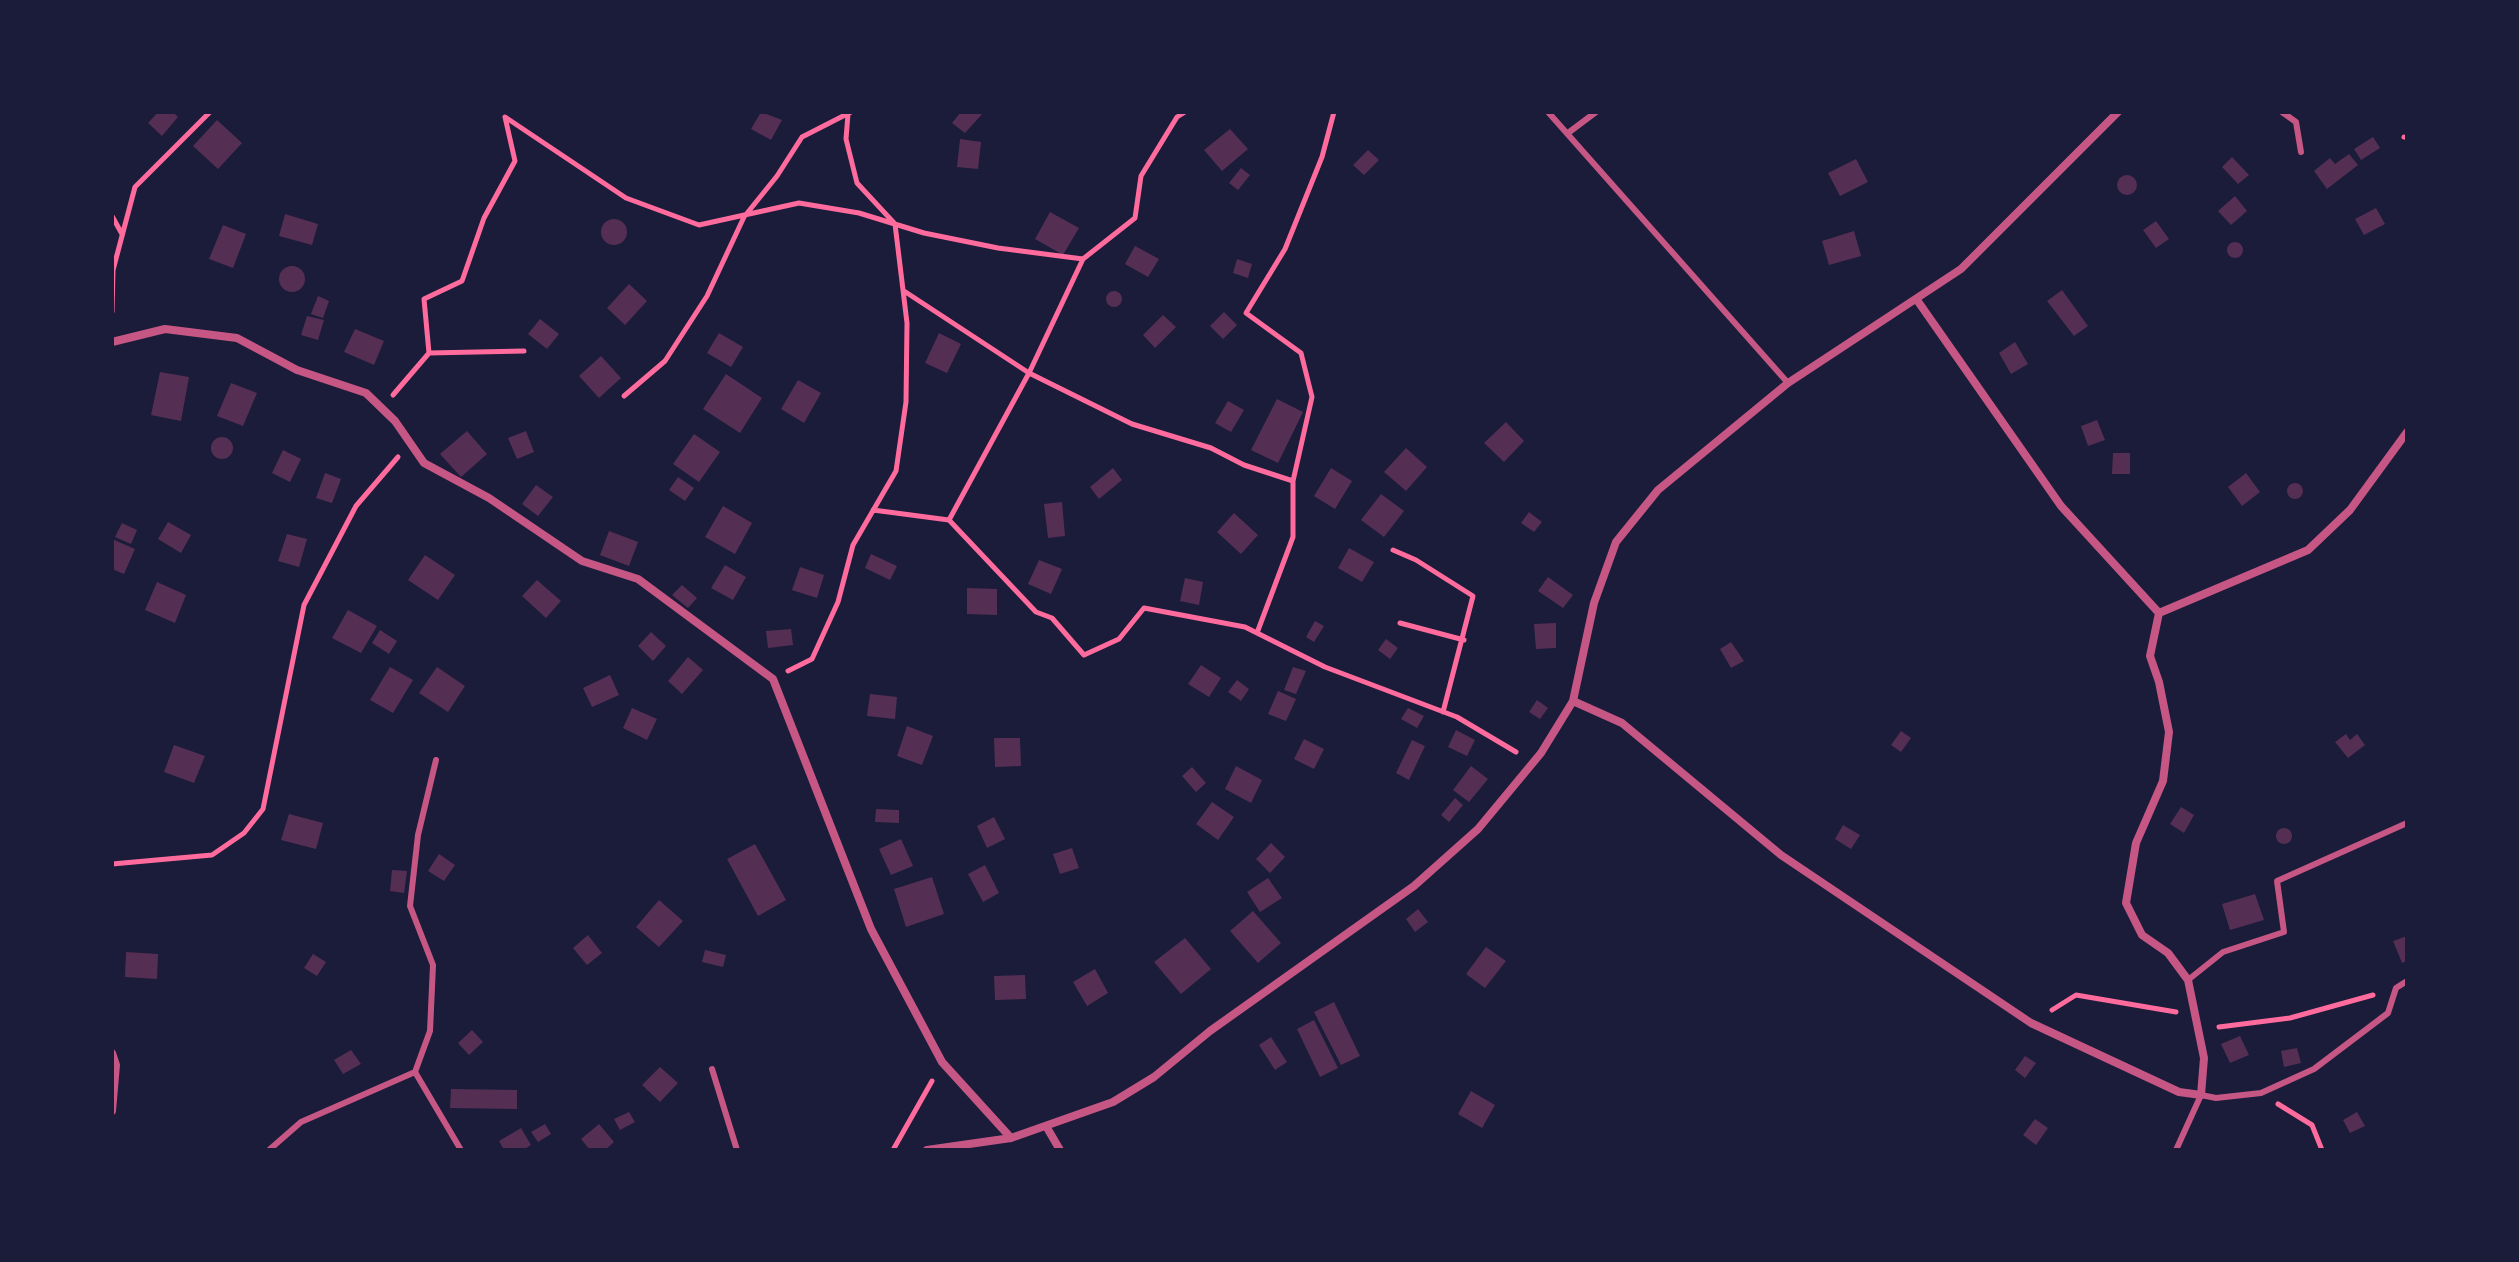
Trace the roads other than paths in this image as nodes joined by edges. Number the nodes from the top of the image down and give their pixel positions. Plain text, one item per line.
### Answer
1 (1548, 112) edge
2 (1596, 112) edge
3 (2118, 112) edge
4 (2282, 112) edge
5 (1568, 133) junction
6 (2301, 152) dead end
7 (1917, 300) junction
8 (112, 342) edge
9 (1788, 383) junction
10 (2407, 432) edge
11 (2159, 613) junction
12 (1573, 701) junction
13 (436, 760) dead end
14 (2407, 823) edge
15 (2188, 980) junction
16 (2407, 981) edge
17 (112, 1053) edge
18 (712, 1069) dead end
19 (415, 1072) junction
20 (2201, 1095) junction
21 (112, 1111) edge
22 (1046, 1126) junction
23 (1011, 1138) junction
24 (269, 1150) edge
25 (461, 1150) edge
26 (737, 1150) edge
27 (927, 1150) edge
28 (1060, 1150) edge
29 (2176, 1150) edge

1 - 5 lane
2 - 5 lane
3 - 7 street
4 - 6 lane
5 - 9 lane
7 - 9 street
7 - 11 street
8 - 23 street
9 - 12 street
10 - 11 street
11 - 15 street
12 - 20 street
12 - 22 street
13 - 19 lane
14 - 15 lane
15 - 20 street
16 - 20 lane
17 - 21 street
18 - 26 lane
19 - 24 lane
19 - 25 lane
20 - 29 lane
22 - 23 street
22 - 28 street
23 - 27 street

